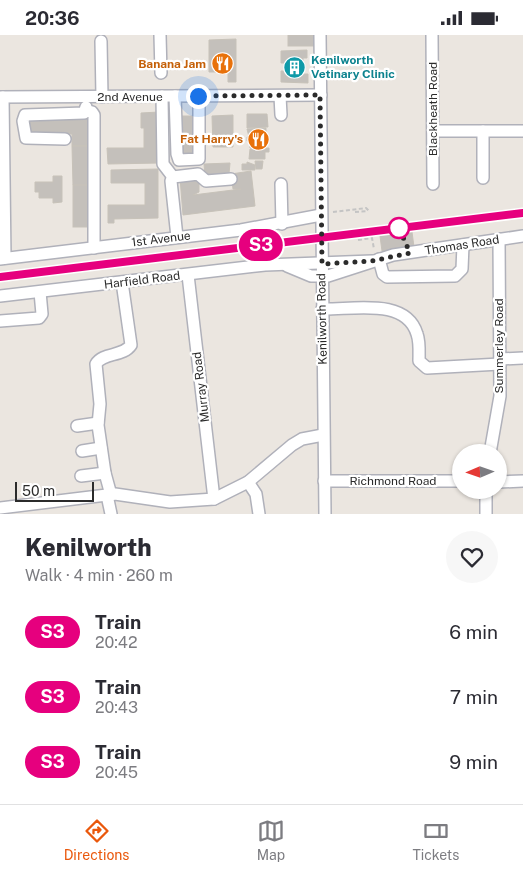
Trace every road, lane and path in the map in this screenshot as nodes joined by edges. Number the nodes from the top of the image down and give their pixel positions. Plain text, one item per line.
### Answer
1 (160, 35) edge
2 (320, 35) edge
3 (432, 35) edge
4 (101, 41) dead end
5 (161, 73) dead end
6 (320, 95) junction
7 (175, 96) junction
8 (198, 96) junction
9 (280, 96) junction
10 (2, 97) edge
11 (86, 97) junction
12 (102, 97) junction
13 (162, 97) junction
14 (86, 111) junction
15 (280, 115) dead end
16 (432, 131) junction
17 (483, 131) junction
18 (523, 131) edge
19 (65, 139) dead end
20 (173, 177) junction
21 (483, 178) dead end
22 (231, 179) dead end
23 (280, 184) dead end
24 (433, 184) dead end
25 (355, 212) dead end
26 (325, 214) junction
27 (282, 224) junction
28 (523, 236) edge
29 (177, 237) junction
30 (498, 239) junction
31 (358, 240) dead end
32 (463, 245) junction
33 (94, 248) junction
34 (375, 257) junction
35 (2, 258) edge
36 (322, 264) junction
37 (285, 265) junction
38 (188, 275) junction
39 (322, 277) junction
40 (122, 282) junction
41 (40, 292) junction
42 (0, 296) edge
43 (322, 309) junction
44 (0, 321) edge
45 (523, 358) edge
46 (500, 361) junction
47 (98, 423) junction
48 (77, 426) dead end
49 (323, 435) junction
50 (492, 444) edge
51 (101, 448) junction
52 (82, 451) dead end
53 (105, 473) junction
54 (82, 476) dead end
55 (324, 481) junction
56 (452, 481) edge
57 (523, 481) edge
58 (248, 482) junction
59 (508, 482) edge
60 (109, 495) junction
61 (214, 499) junction
62 (486, 499) edge
63 (0, 508) edge
64 (111, 514) edge
65 (259, 514) edge
66 (325, 514) edge
67 (486, 514) edge

1 - 5 street
2 - 6 street, Kenilworth Road
3 - 16 street, Blackheath Road
4 - 12 street
6 - 9 street, 2nd Avenue
6 - 26 street, Kenilworth Road
7 - 8 street, 2nd Avenue
7 - 8 street
7 - 13 street, 2nd Avenue
8 - 9 street, 2nd Avenue
9 - 15 street
10 - 11 street, 2nd Avenue
10 - 35 street
11 - 12 street, 2nd Avenue
11 - 14 street
12 - 13 street, 2nd Avenue
13 - 20 street
14 - 19 street
14 - 33 street
16 - 17 street
16 - 24 street, Blackheath Road
17 - 18 street
17 - 21 street
20 - 22 street
20 - 29 street
23 - 27 street
25 - 26 path
26 - 27 street, 1st Avenue
26 - 36 street, Kenilworth Road
27 - 29 street, 1st Avenue
28 - 30 street, Thomas Road
29 - 33 street, 1st Avenue
30 - 32 street, Thomas Road
30 - 46 street, Summerley Road
31 - 34 path
32 - 34 street, Thomas Road
32 - 34 street
33 - 35 street, 1st Avenue
34 - 36 street, Thomas Road
34 - 39 street, Thomas Road
36 - 37 street, Harfield Road
36 - 39 street, Kenilworth Road
37 - 38 street, Harfield Road
37 - 39 street, Harfield Road
38 - 40 street, Harfield Road
38 - 61 street, Murray Road
39 - 43 street, Kenilworth Road
40 - 41 street, Harfield Road
40 - 47 street
41 - 42 street, Harfield Road
41 - 44 street
43 - 46 street
43 - 49 street, Kenilworth Road
45 - 46 street
46 - 50 street, Summerley Road
47 - 48 street
47 - 51 street
49 - 55 street, Kenilworth Road
49 - 58 street
51 - 52 street
51 - 53 street
53 - 54 street
53 - 60 street
55 - 56 street, Richmond Road
55 - 66 street, Kenilworth Road
57 - 59 street
58 - 61 street
58 - 65 street
60 - 61 street
60 - 63 street
60 - 64 street
62 - 67 street

